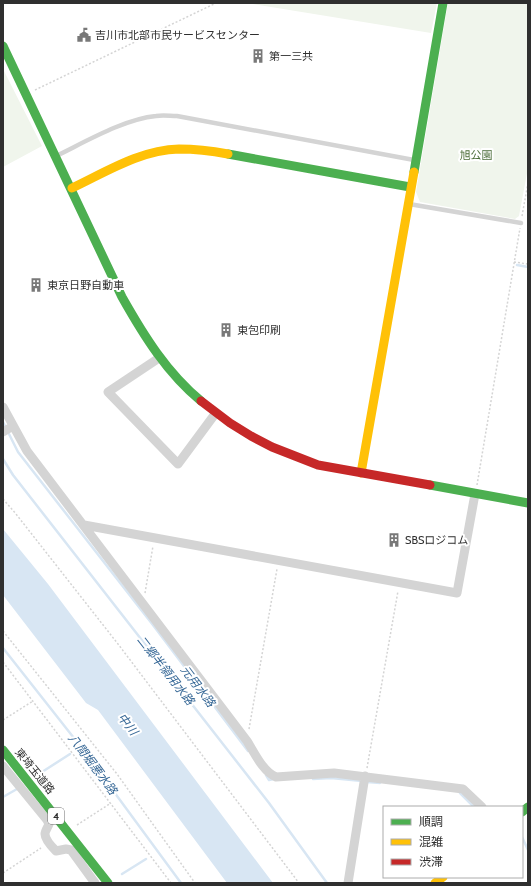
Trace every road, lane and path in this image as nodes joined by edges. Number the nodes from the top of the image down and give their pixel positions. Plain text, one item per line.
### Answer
1 (216, 3) edge
2 (443, 3) edge
3 (3, 46) edge
4 (26, 94) junction
5 (56, 156) junction
6 (415, 160) junction
7 (528, 183) edge
8 (410, 187) junction
9 (72, 188) junction
10 (407, 204) junction
11 (521, 223) junction
12 (514, 262) junction
13 (528, 264) edge
14 (159, 358) junction
15 (3, 407) edge
16 (215, 414) junction
17 (13, 426) junction
18 (3, 432) edge
19 (361, 473) junction
20 (475, 494) junction
21 (3, 500) edge
22 (528, 503) edge
23 (84, 525) junction
24 (154, 538) junction
25 (278, 560) junction
26 (400, 582) junction
27 (143, 604) junction
28 (3, 631) edge
29 (3, 662) edge
30 (33, 701) junction
31 (3, 720) edge
32 (247, 741) junction
33 (3, 750) edge
34 (3, 766) edge
35 (365, 776) junction
36 (481, 806) edge
37 (95, 883) edge
38 (108, 883) edge
39 (171, 883) edge
40 (195, 883) edge
41 (299, 883) edge
42 (348, 883) edge

1 - 4 path
2 - 6 main road
3 - 4 main road
4 - 5 main road
5 - 6 lane
5 - 9 main road
6 - 8 main road
7 - 11 path
8 - 9 main road
8 - 10 main road
9 - 14 main road
10 - 11 lane
10 - 19 main road
11 - 12 path
12 - 13 path
12 - 20 path
14 - 16 main road
14 - 16 street
15 - 17 street
16 - 19 main road
17 - 18 street
17 - 23 street
19 - 20 main road
20 - 22 main road
20 - 26 street
21 - 41 path
23 - 24 street
23 - 27 street
24 - 25 street
24 - 27 path
25 - 26 street
25 - 32 path
26 - 35 path
27 - 32 street
28 - 40 path
29 - 30 path
30 - 31 path
30 - 39 path
32 - 35 street
33 - 38 main road, 東埼玉道路 / 4
34 - 37 street
35 - 36 street
35 - 42 street

